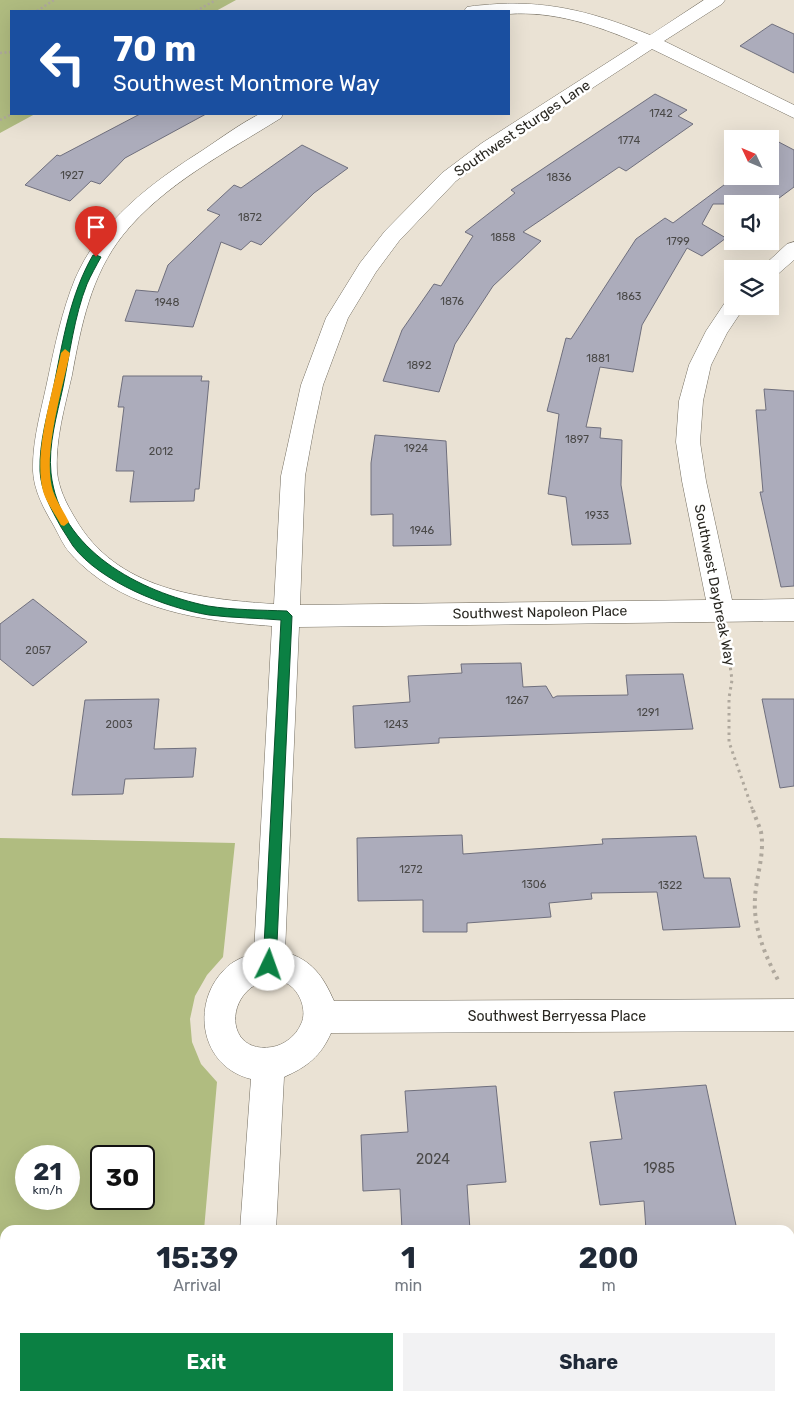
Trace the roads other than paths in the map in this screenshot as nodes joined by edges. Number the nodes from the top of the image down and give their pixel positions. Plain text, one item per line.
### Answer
1 (716, 0) edge
2 (490, 10) edge
3 (651, 42) junction
4 (794, 112) edge
5 (272, 115) edge
6 (794, 249) edge
7 (779, 262) edge
8 (728, 315) edge
9 (721, 610) junction
10 (794, 610) edge
11 (287, 616) junction
12 (269, 965) junction
13 (794, 1015) edge
14 (320, 1017) junction
15 (268, 1065) junction
16 (258, 1225) edge

1 - 3 street, Southwest Sturges Lane
2 - 3 street
3 - 4 street
3 - 11 street, Southwest Sturges Lane
5 - 11 street, Southwest Napoleon Place
6 - 7 street
8 - 9 street, Southwest Daybreak Way
9 - 10 street, Southwest Napoleon Place
9 - 11 street, Southwest Napoleon Place
11 - 12 street, Southwest Sturges Lane
12 - 14 street
12 - 15 street
13 - 14 street, Southwest Berryessa Place
14 - 15 street
15 - 16 street

